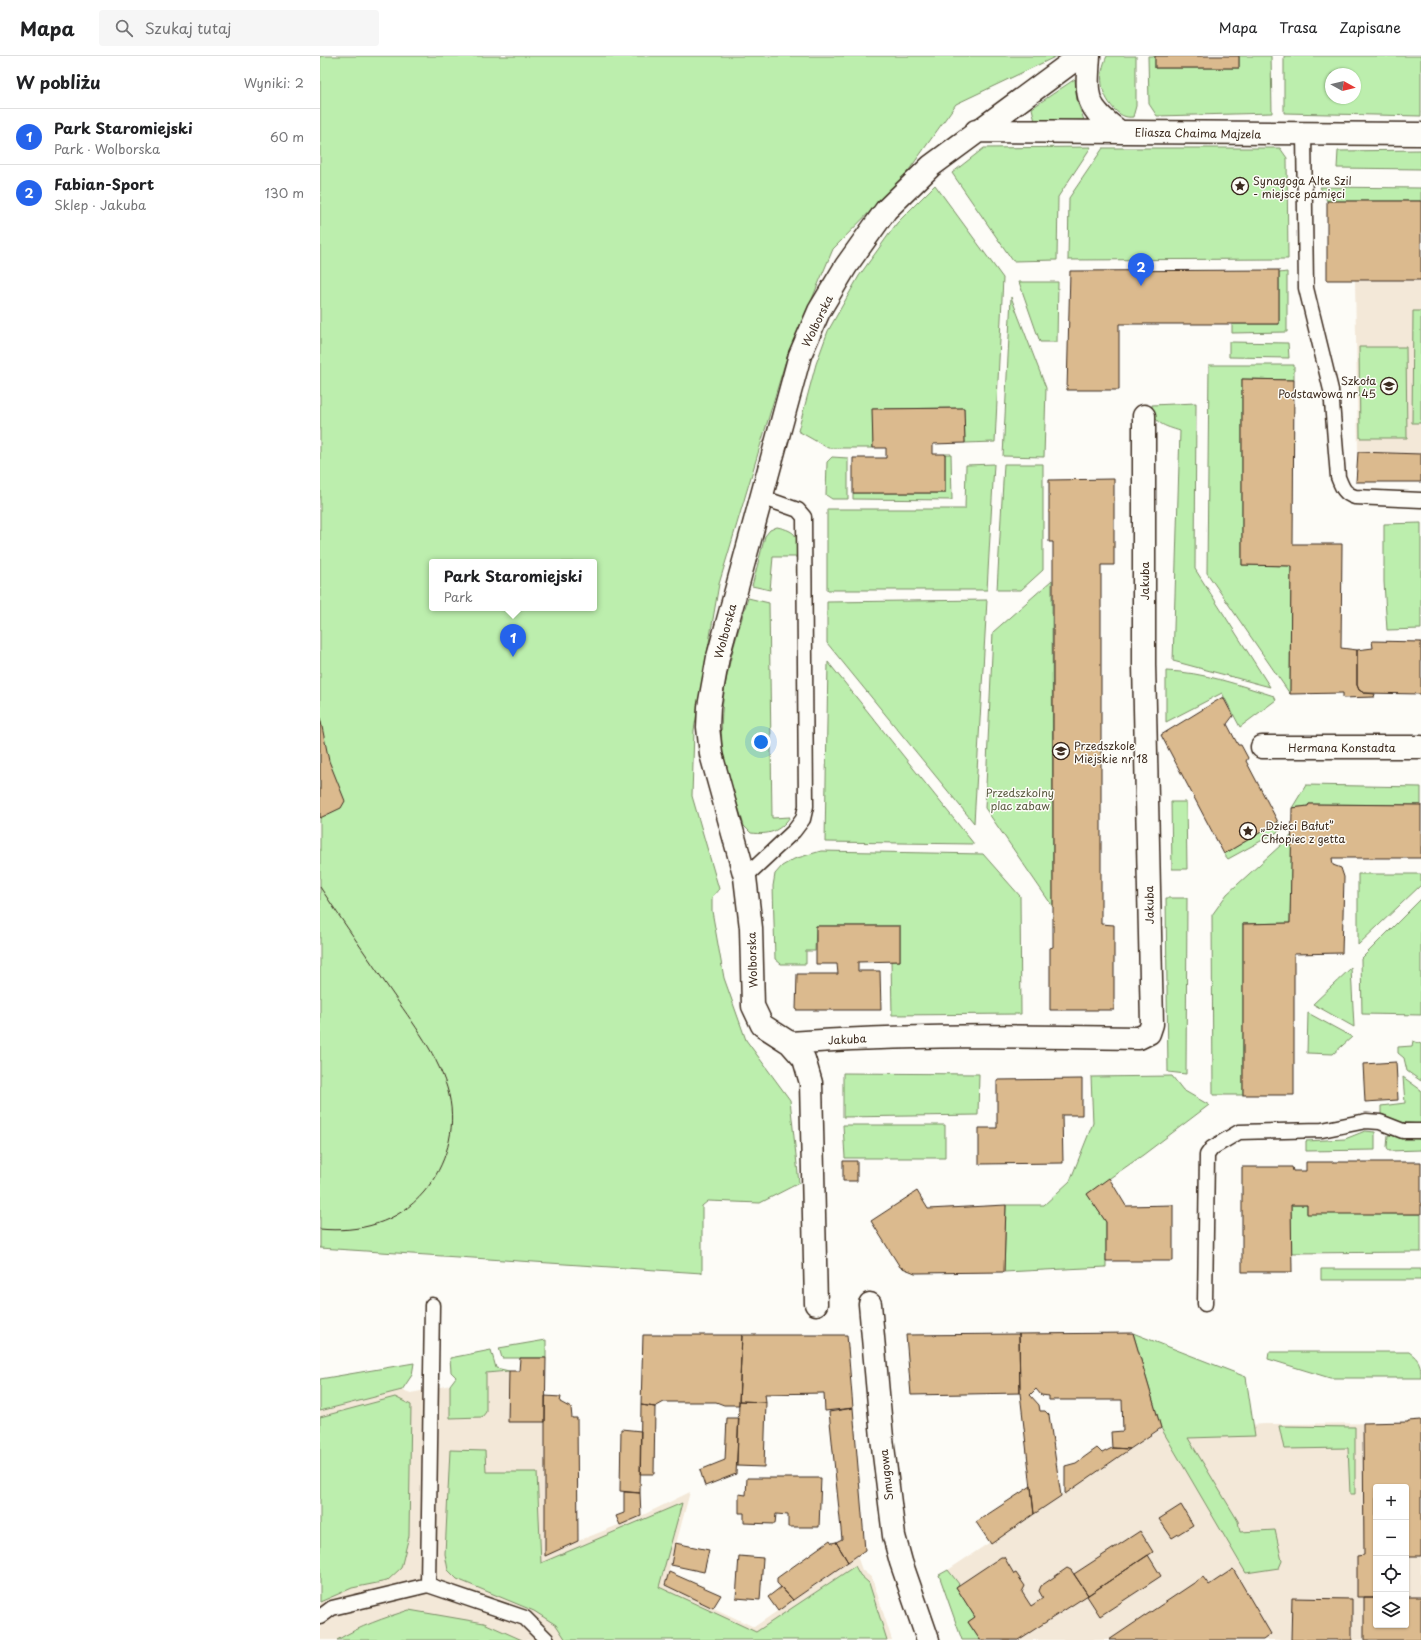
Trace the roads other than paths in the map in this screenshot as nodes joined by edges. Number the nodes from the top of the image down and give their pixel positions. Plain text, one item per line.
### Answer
1 (1080, 56) edge
2 (1089, 56) edge
3 (976, 131) junction
4 (1120, 132) junction
5 (1304, 134) junction
6 (1421, 134) edge
7 (1144, 416) dead end
8 (761, 497) junction
9 (1421, 500) edge
10 (1421, 747) edge
11 (1262, 748) dead end
12 (745, 877) junction
13 (790, 1043) junction
14 (1421, 1131) edge
15 (816, 1304) dead end
16 (870, 1304) dead end
17 (1205, 1304) dead end
18 (432, 1305) dead end
19 (428, 1585) junction
20 (320, 1617) edge
21 (547, 1640) edge
22 (928, 1640) edge

1 - 3 street, Wolborska
2 - 4 street
3 - 4 street, Eliasza Chaima Majzela
3 - 8 street, Wolborska
4 - 5 street, Eliasza Chaima Majzela
5 - 6 street, Eliasza Chaima Majzela
5 - 9 lane
7 - 13 street, Jakuba
8 - 12 street, Wolborska
8 - 12 lane
10 - 11 street, Hermana Konstadta
12 - 13 street, Wolborska
13 - 15 street, Wolborska
14 - 17 lane
16 - 22 street, Smugowa
18 - 19 lane
19 - 20 lane
19 - 21 lane

